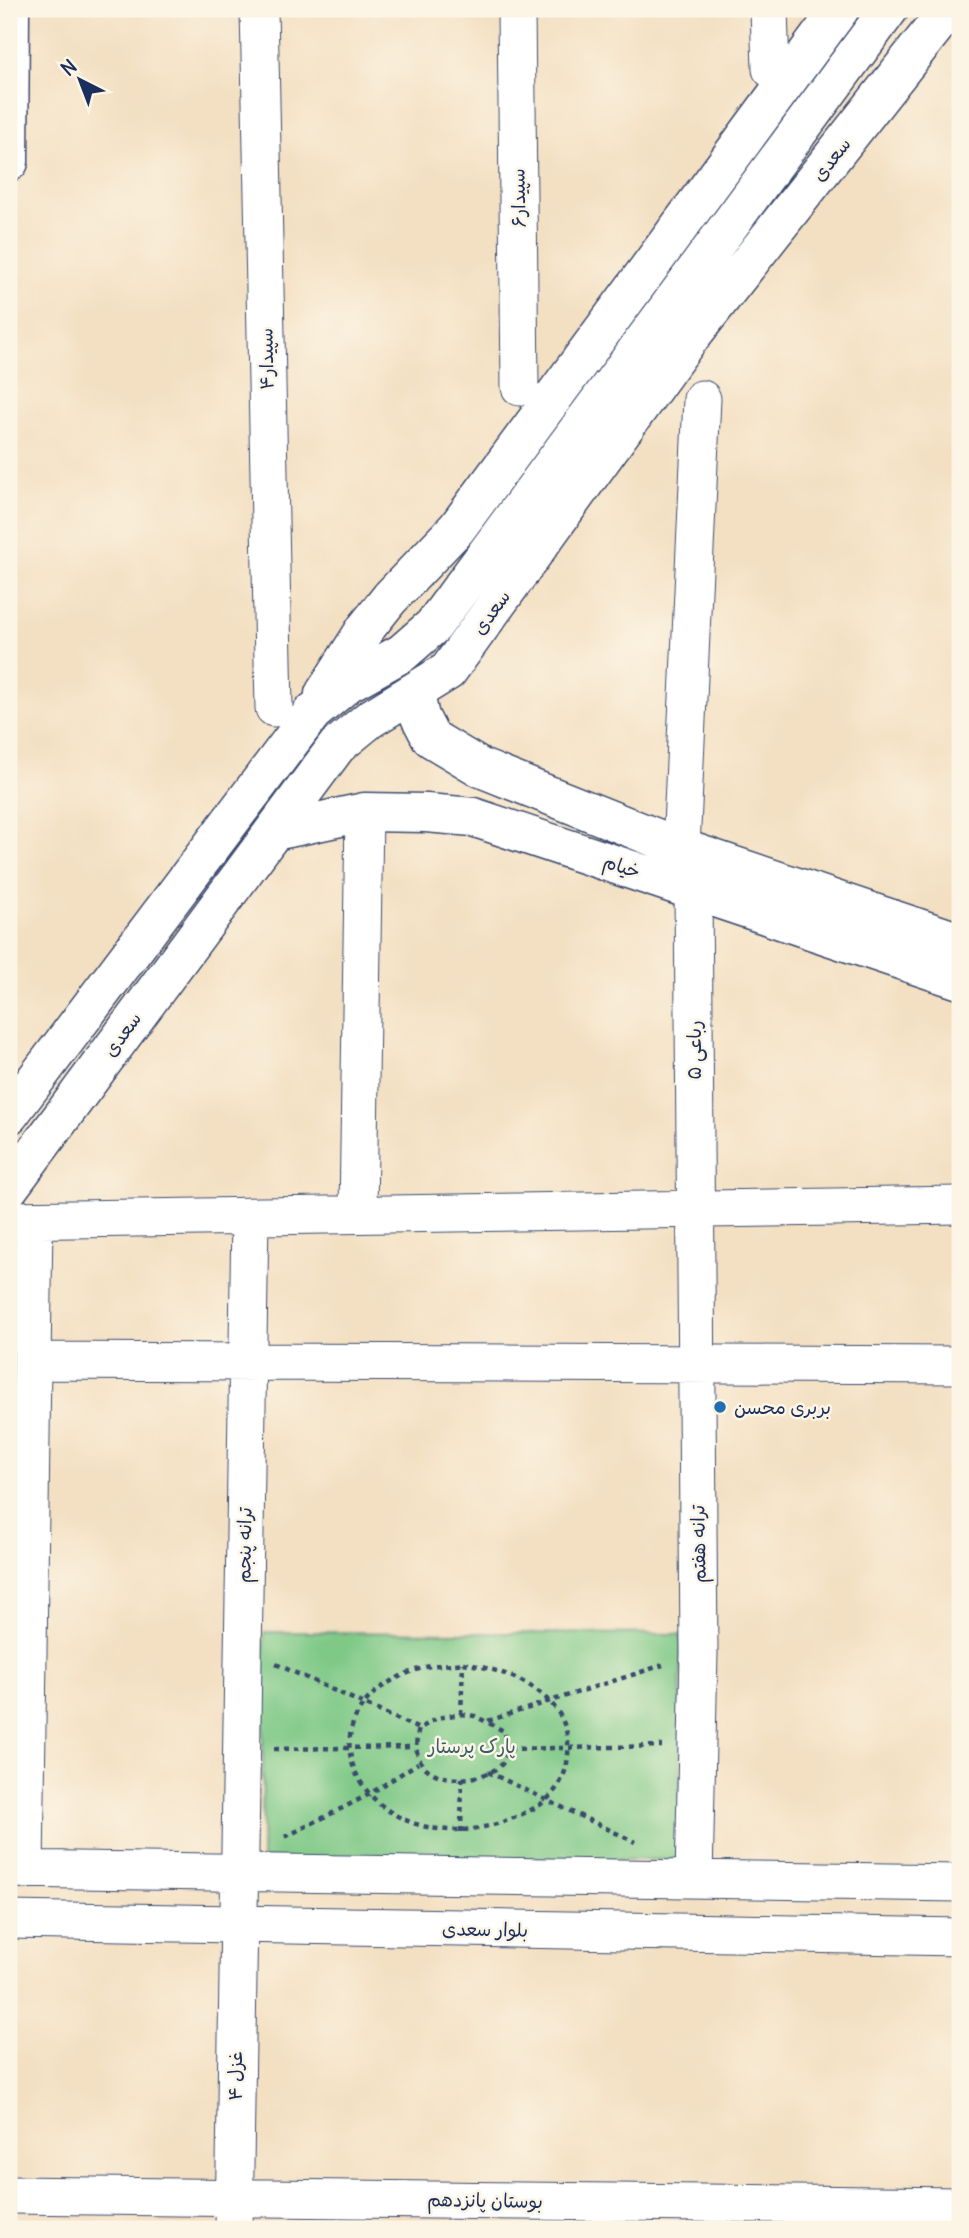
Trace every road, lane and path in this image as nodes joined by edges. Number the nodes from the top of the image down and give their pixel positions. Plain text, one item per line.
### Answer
1 (10, 9) edge
2 (259, 9) edge
3 (516, 9) edge
4 (769, 9) edge
5 (840, 9) edge
6 (889, 9) edge
7 (949, 9) edge
8 (9, 66) edge
9 (771, 69) dead end
10 (9, 162) edge
11 (520, 387) dead end
12 (702, 399) dead end
13 (415, 694) junction
14 (274, 708) dead end
15 (312, 712) junction
16 (450, 752) junction
17 (499, 775) junction
18 (364, 812) junction
19 (426, 813) junction
20 (480, 820) junction
21 (275, 831) junction
22 (681, 848) junction
23 (693, 890) junction
24 (960, 942) edge
25 (960, 980) edge
26 (12, 1101) edge
27 (9, 1188) edge
28 (960, 1205) edge
29 (695, 1209) junction
30 (358, 1214) junction
31 (250, 1217) junction
32 (21, 1220) edge
33 (32, 1360) junction
34 (247, 1362) junction
35 (696, 1364) junction
36 (960, 1364) edge
37 (243, 1648) junction
38 (699, 1653) junction
39 (18, 1654) edge
40 (463, 1663) junction
41 (551, 1700) junction
42 (363, 1704) junction
43 (461, 1714) junction
44 (488, 1721) junction
45 (419, 1729) junction
46 (697, 1745) junction
47 (348, 1747) junction
48 (413, 1747) junction
49 (569, 1748) junction
50 (241, 1749) junction
51 (509, 1749) junction
52 (418, 1763) junction
53 (488, 1772) junction
54 (461, 1778) junction
55 (368, 1795) junction
56 (545, 1802) junction
57 (461, 1832) junction
58 (647, 1847) dead end
59 (239, 1866) junction
60 (17, 1870) edge
61 (694, 1879) junction
62 (906, 1882) junction
63 (960, 1883) edge
64 (9, 1920) edge
65 (236, 1924) junction
66 (903, 1937) junction
67 (960, 1937) edge
68 (9, 2195) edge
69 (960, 2206) edge
70 (234, 2213) edge

1 - 8 street
2 - 14 street, سپیدار۴
3 - 11 street, سپیدار۶
4 - 9 street
5 - 15 street, سعدی
6 - 15 street, سعدی
7 - 13 street, سعدی
8 - 10 street
12 - 22 street
13 - 16 street, خیام
13 - 21 street, سعدی
15 - 26 street, سعدی
16 - 17 street, خیام
16 - 19 street
17 - 20 street
17 - 22 street, خیام
18 - 19 street, خیام
18 - 21 street, خیام
18 - 30 street
19 - 20 street, خیام
20 - 23 street, خیام
21 - 27 street, سعدی
22 - 24 street, خیام
23 - 25 street, خیام
23 - 29 street, رباعی ۵
28 - 29 street
29 - 30 street
29 - 35 street, ترانه هفتم
30 - 31 street
31 - 32 street
31 - 34 street, ترانه پنجم
32 - 33 street
33 - 34 street
33 - 39 street
34 - 35 street
34 - 37 street, ترانه پنجم
35 - 36 street
35 - 38 street, ترانه هفتم
37 - 42 path
37 - 50 street, ترانه پنجم
38 - 41 path
38 - 46 street, ترانه هفتم
39 - 60 street
40 - 41 path
40 - 42 path
40 - 43 path
41 - 44 path
41 - 49 path
42 - 45 path
42 - 47 path
43 - 44 path
43 - 45 path
44 - 51 path
45 - 48 path
46 - 49 path
46 - 61 street, ترانه هفتم
47 - 48 path
47 - 50 path
47 - 55 path
48 - 52 path
49 - 51 path
49 - 56 path
50 - 59 street, ترانه پنجم
51 - 53 path
52 - 54 path
52 - 55 path
53 - 54 path
53 - 56 path
54 - 57 path
55 - 57 path
55 - 59 path
56 - 57 path
56 - 58 path
59 - 60 street
59 - 61 street
59 - 65 street, غزل ۴
61 - 62 street
62 - 63 street
62 - 66 street
64 - 65 street, بلوار سعدی
65 - 66 street, بلوار سعدی
65 - 70 street, غزل ۴
66 - 67 street, بلوار سعدی
68 - 70 street, بوستان پانزدهم
69 - 70 street, بوستان پانزدهم

